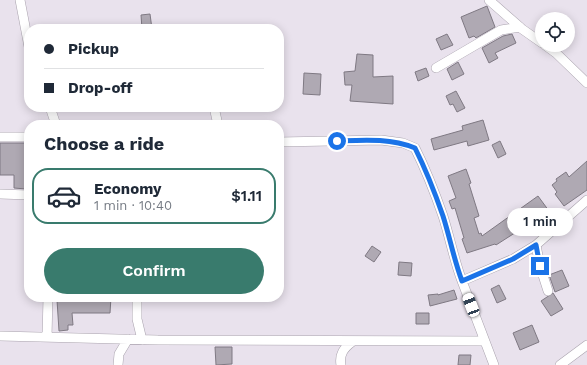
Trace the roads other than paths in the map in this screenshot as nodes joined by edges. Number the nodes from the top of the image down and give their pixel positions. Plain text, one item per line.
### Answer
1 (20, 0) edge
2 (489, 0) edge
3 (25, 24) edge
4 (520, 27) junction
5 (535, 38) edge
6 (555, 52) edge
7 (436, 68) dead end
8 (587, 83) edge
9 (0, 137) edge
10 (24, 137) edge
11 (284, 142) edge
12 (0, 194) edge
13 (24, 195) edge
14 (587, 200) edge
15 (536, 245) junction
16 (462, 281) junction
17 (548, 291) dead end
18 (48, 302) edge
19 (137, 302) edge
20 (0, 336) edge
21 (47, 337) junction
22 (128, 339) junction
23 (142, 340) junction
24 (485, 341) junction
25 (352, 342) junction
26 (587, 345) edge
27 (563, 364) edge
28 (118, 365) edge
29 (341, 365) edge
30 (494, 365) edge

1 - 3 street
2 - 4 street
4 - 5 street
4 - 7 street
6 - 8 street
9 - 10 street
11 - 16 street
12 - 13 street
14 - 15 street
15 - 16 street
15 - 17 street
16 - 24 street
18 - 21 street
19 - 23 street
20 - 21 street
21 - 22 street
22 - 23 street
22 - 28 street
23 - 25 street
24 - 25 street
24 - 30 street
25 - 29 street
26 - 27 street

